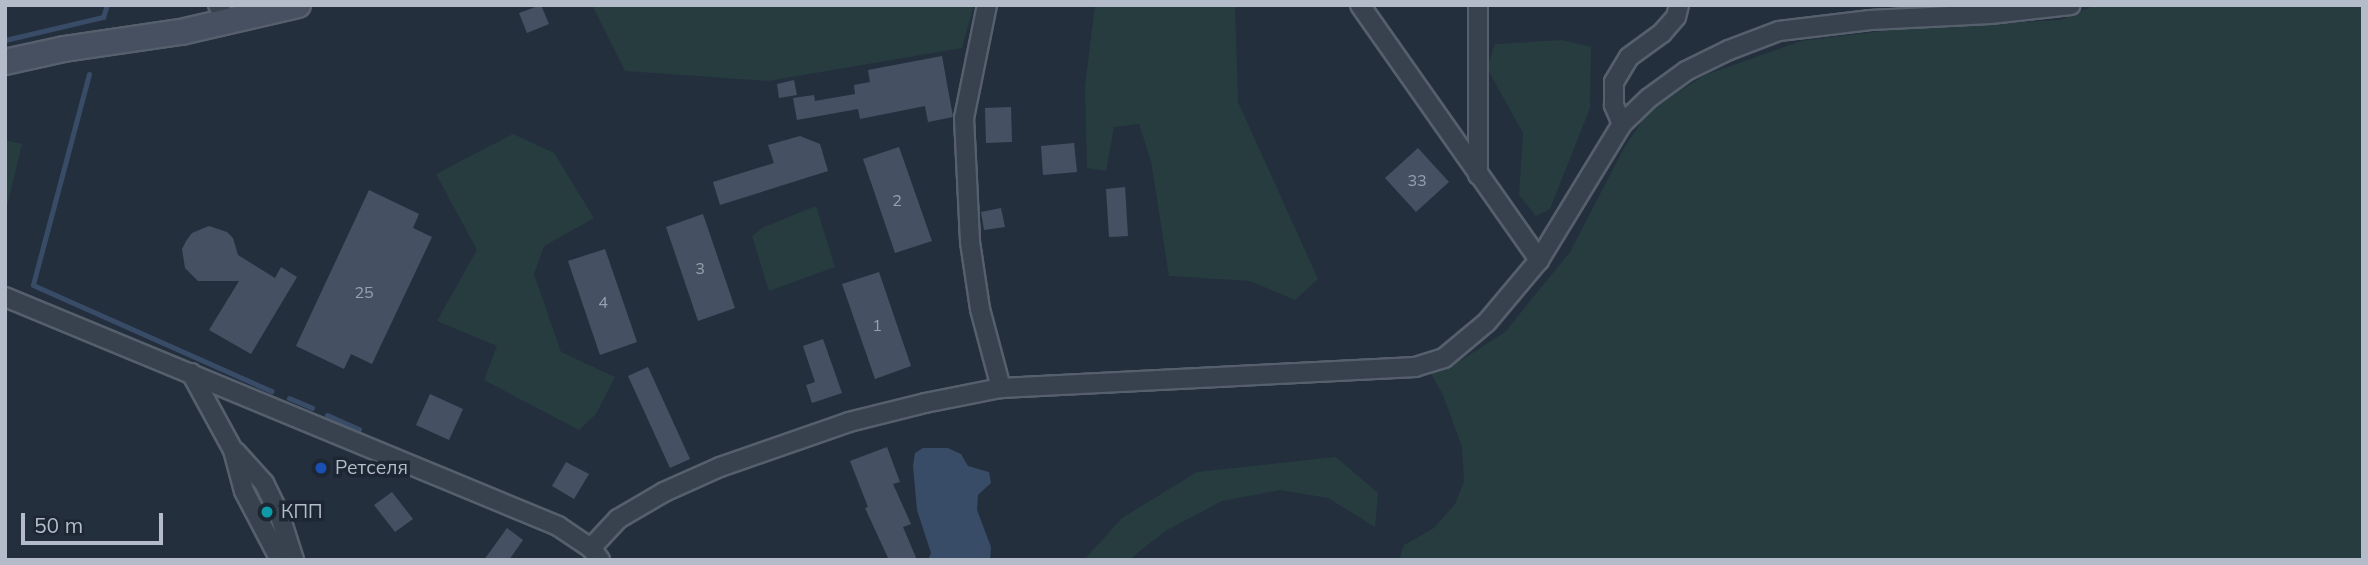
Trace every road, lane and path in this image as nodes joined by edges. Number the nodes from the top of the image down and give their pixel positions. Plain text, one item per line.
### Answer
1 (298, 5) edge
2 (987, 5) edge
3 (1478, 5) edge
4 (1679, 5) edge
5 (2071, 5) edge
6 (1361, 9) edge
7 (222, 13) edge
8 (5, 62) edge
9 (1622, 124) junction
10 (1478, 175) junction
11 (1539, 260) junction
12 (5, 297) edge
13 (191, 373) junction
14 (1001, 388) junction
15 (233, 450) junction
16 (596, 554) edge
17 (280, 560) edge
18 (294, 560) edge

1 - 7 street
2 - 14 street
3 - 10 street
4 - 9 street
5 - 9 street
6 - 10 street
7 - 8 street
9 - 11 street
10 - 11 street
11 - 14 street
12 - 13 street
13 - 15 street
13 - 16 street
14 - 16 street
15 - 17 street
15 - 18 street

